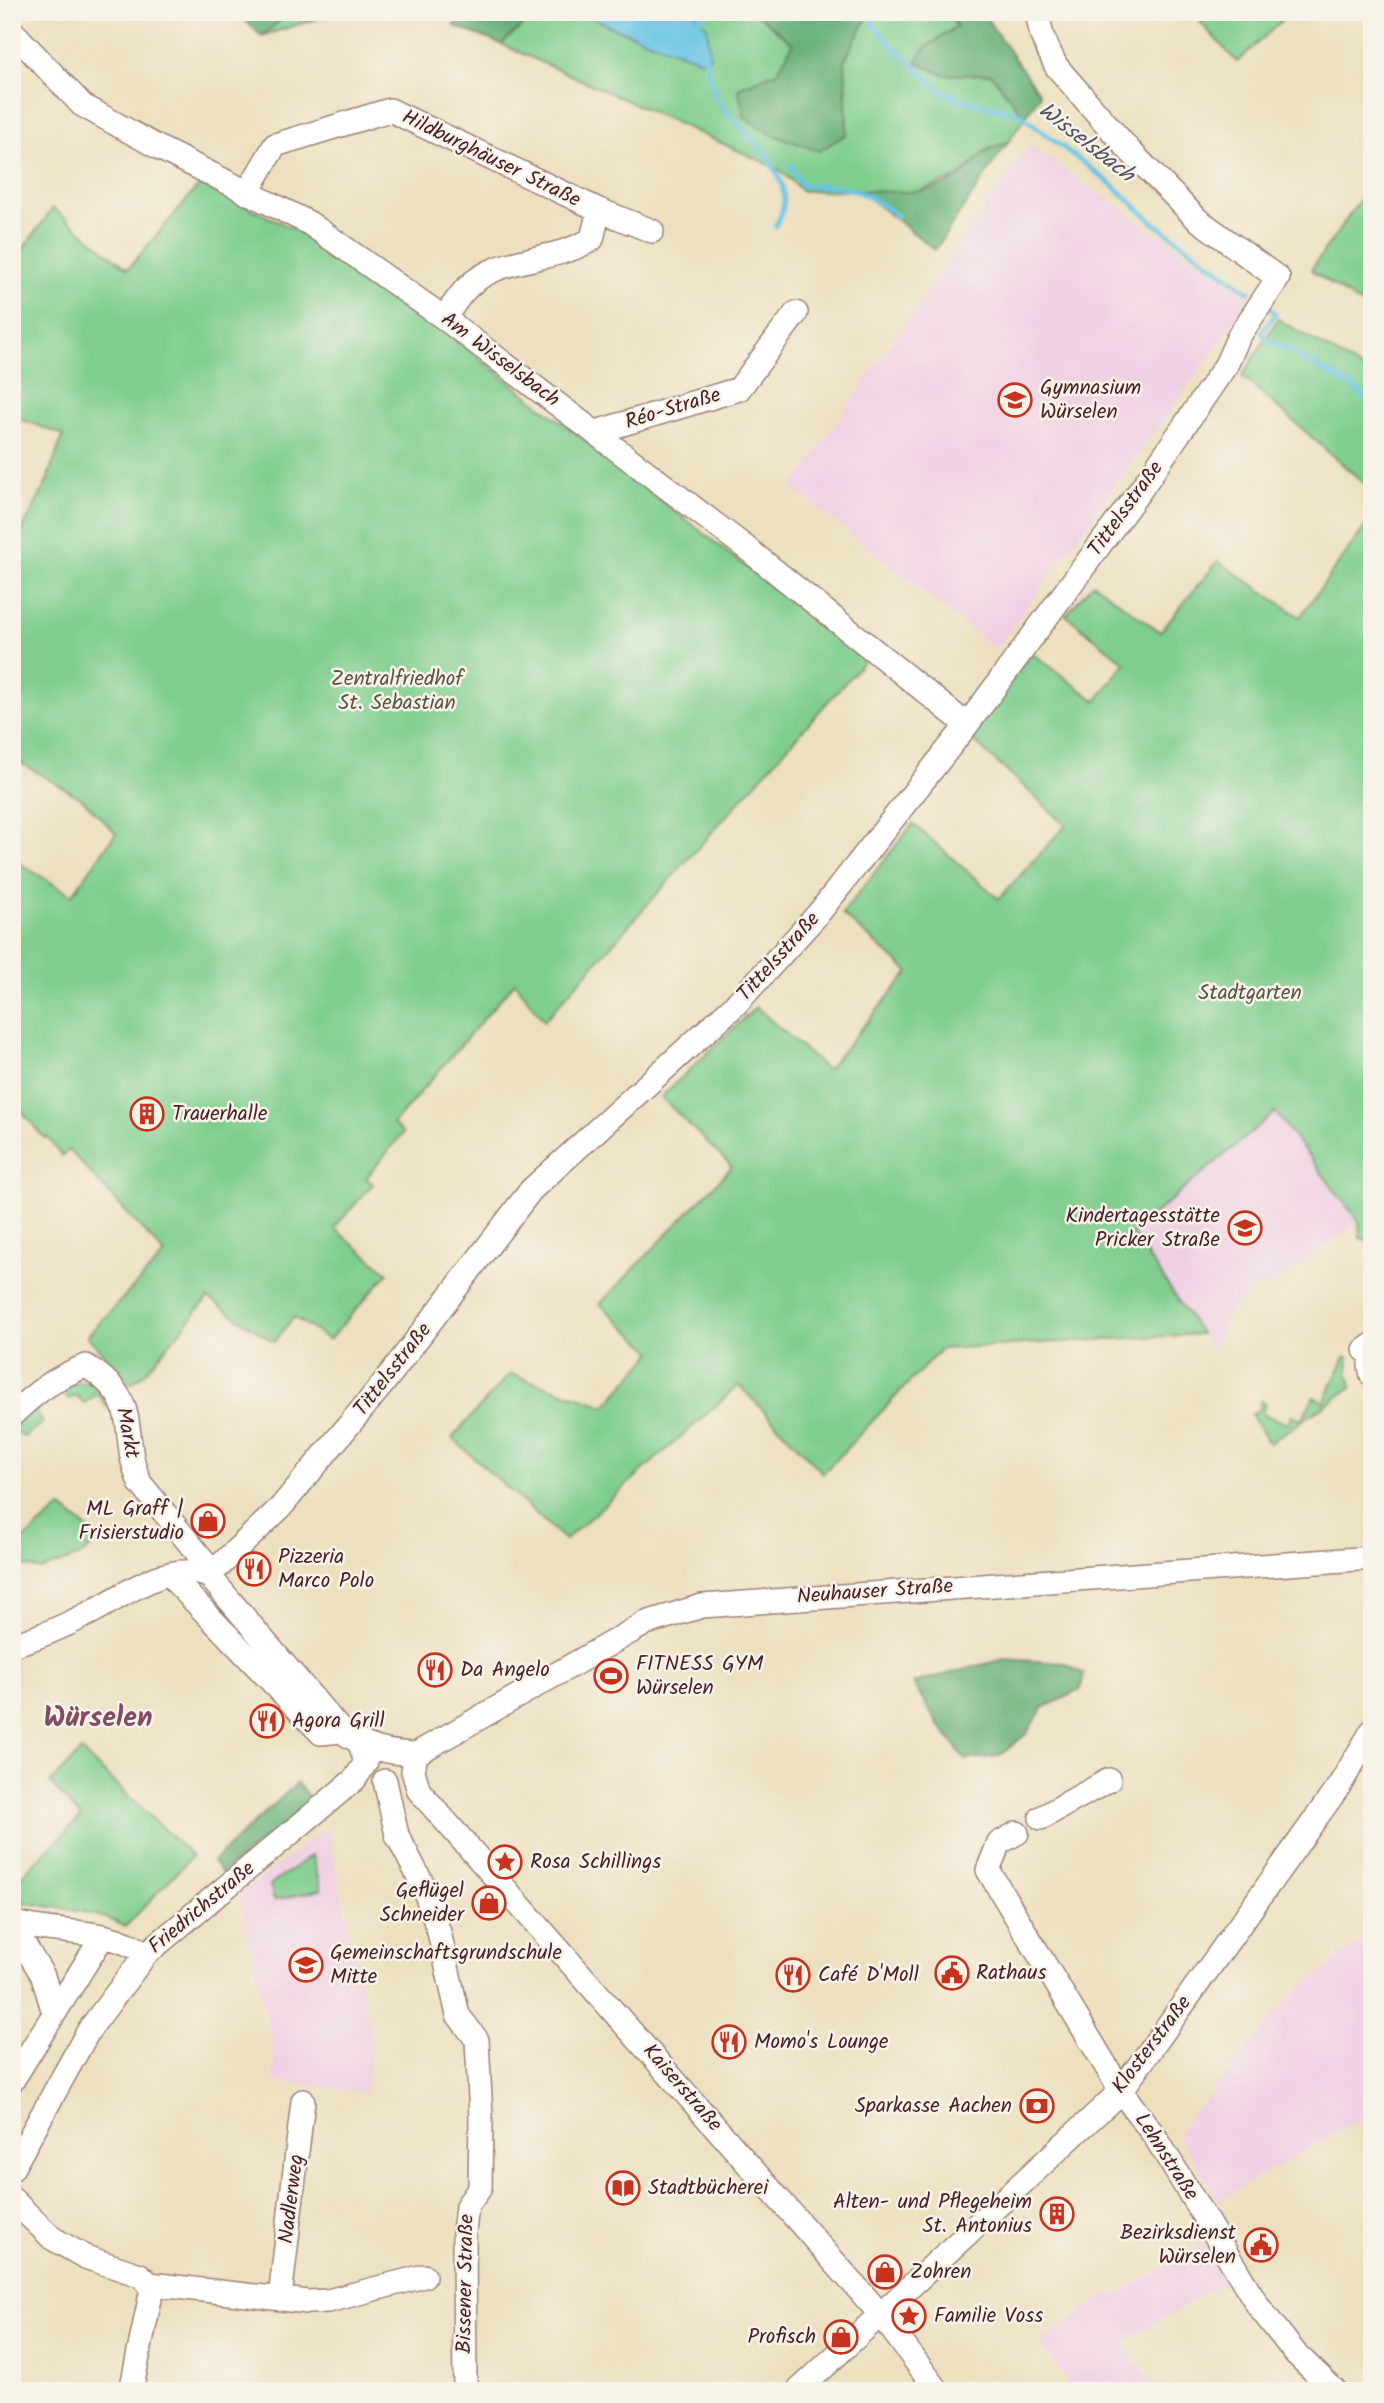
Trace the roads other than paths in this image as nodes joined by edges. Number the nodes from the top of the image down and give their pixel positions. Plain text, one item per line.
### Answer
1 (1037, 12) edge
2 (12, 31) edge
3 (247, 193) junction
4 (599, 210) junction
5 (652, 231) dead end
6 (796, 313) dead end
7 (444, 318) junction
8 (596, 432) junction
9 (967, 725) junction
10 (12, 1415) edge
11 (1372, 1558) edge
12 (211, 1574) junction
13 (181, 1578) junction
14 (12, 1645) edge
15 (341, 1731) junction
16 (1372, 1731) edge
17 (360, 1744) junction
18 (416, 1754) junction
19 (355, 1779) junction
20 (1109, 1780) dead end
21 (385, 1781) junction
22 (419, 1791) junction
23 (1041, 1818) dead end
24 (1017, 1833) dead end
25 (12, 1923) edge
26 (103, 1936) junction
27 (146, 1954) junction
28 (54, 2013) junction
29 (12, 2081) edge
30 (1121, 2091) junction
31 (303, 2101) dead end
32 (12, 2169) edge
33 (12, 2199) edge
34 (424, 2276) dead end
35 (150, 2284) junction
36 (280, 2298) junction
37 (881, 2315) junction
38 (131, 2391) edge
39 (465, 2391) edge
40 (799, 2391) edge
41 (938, 2391) edge
42 (1335, 2391) edge

1 - 9 street, Tittelsstraße
2 - 3 street, Am Wisselsbach
3 - 4 street, Hildburghäuser Straße
3 - 7 street, Am Wisselsbach
4 - 5 street, Hildburghäuser Straße
4 - 7 street, Hildburghäuser Straße
6 - 8 street, Réo-Straße
7 - 8 street, Am Wisselsbach
8 - 9 street, Am Wisselsbach
9 - 12 street, Tittelsstraße
10 - 12 street, Markt
11 - 18 street, Neuhauser Straße
12 - 13 street
12 - 15 street, Markt
13 - 14 street
13 - 15 street, Markt
15 - 17 street, Markt
16 - 30 street, Klosterstraße
17 - 18 street, Markt
17 - 19 street
18 - 22 street
19 - 21 street
19 - 27 street, Friedrichstraße
20 - 23 street
21 - 22 street
21 - 39 street, Bissener Straße
22 - 37 street, Kaiserstraße
24 - 30 street, Lehnstraße
25 - 26 street
25 - 28 street
26 - 27 street
26 - 28 street
27 - 32 street, Friedrichstraße
28 - 29 street
30 - 37 street, Klosterstraße
30 - 42 street, Lehnstraße
31 - 36 street, Nadlerweg
33 - 35 street
34 - 36 street
35 - 36 street
35 - 38 street
37 - 40 street, Klosterstraße
37 - 41 street, Kaiserstraße

